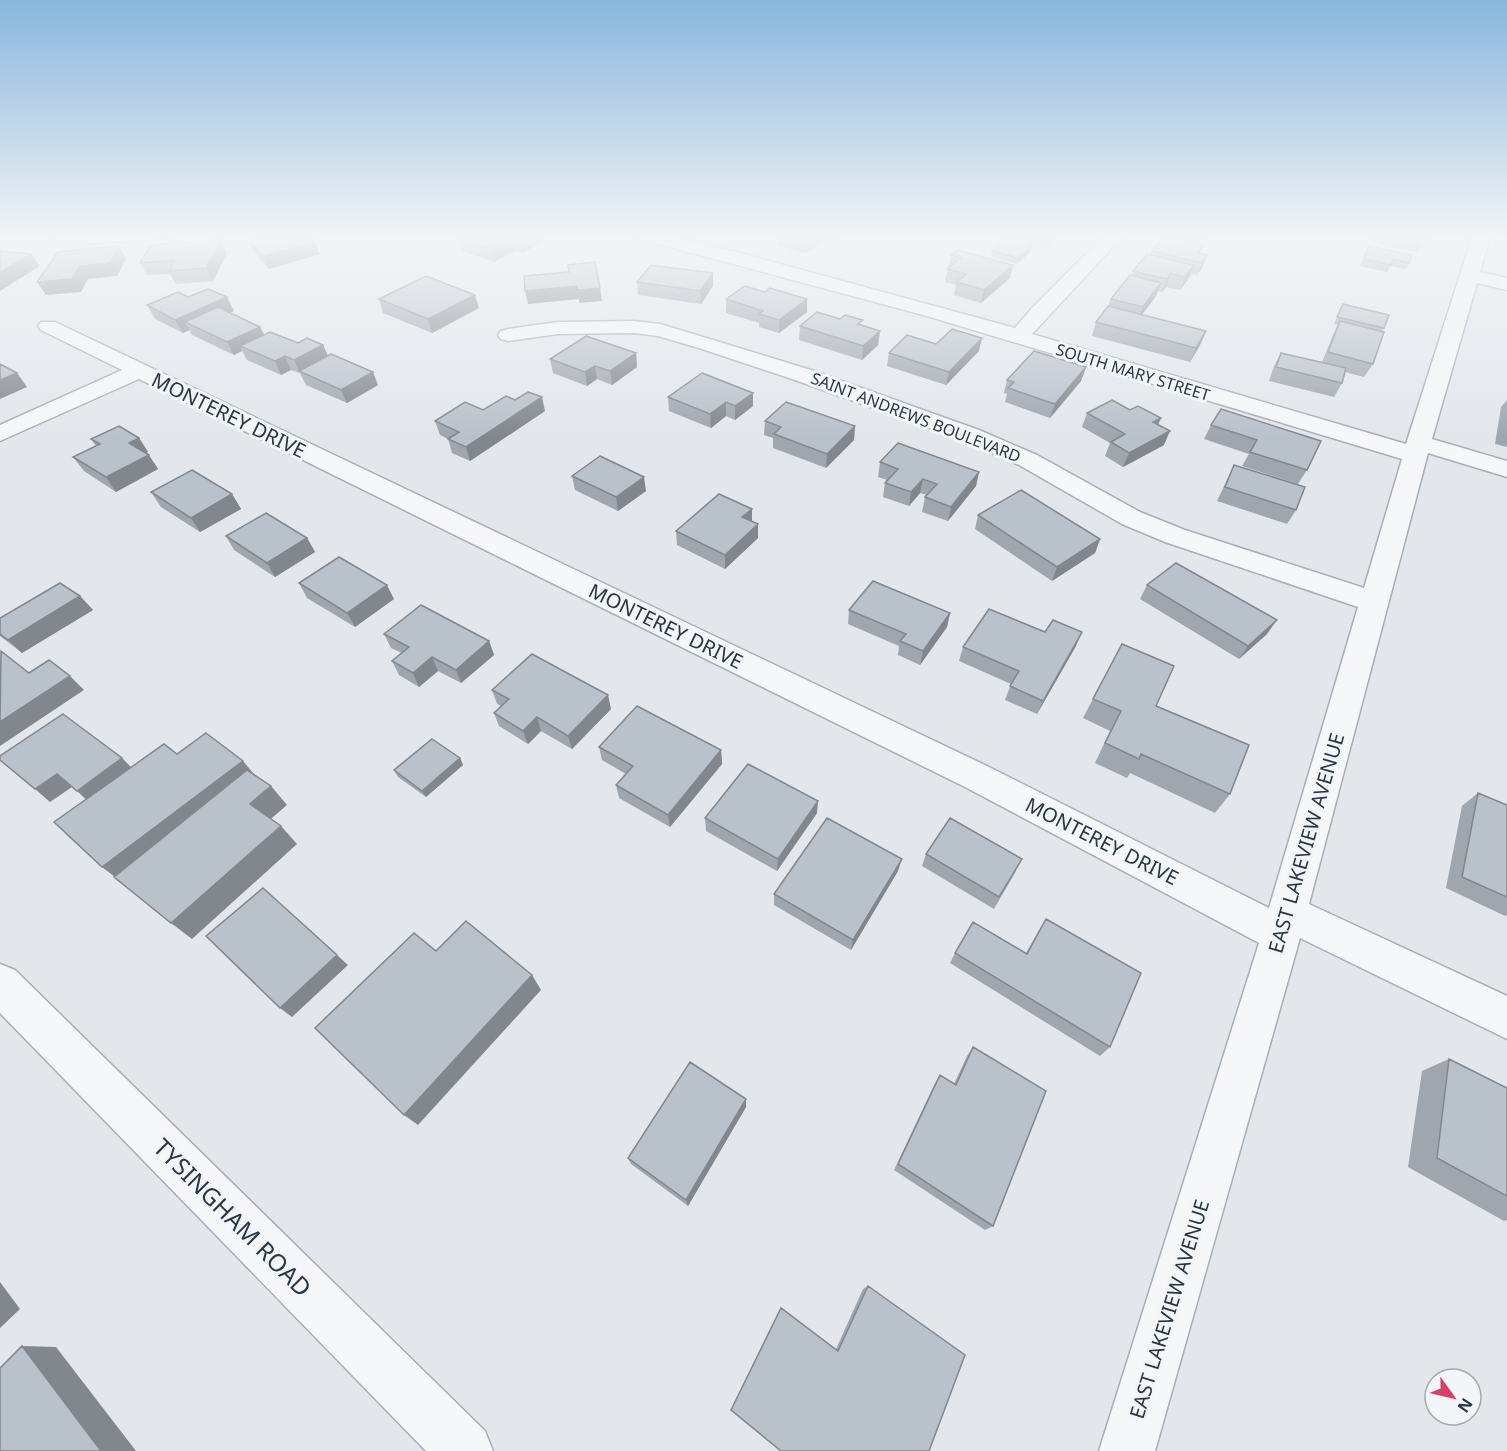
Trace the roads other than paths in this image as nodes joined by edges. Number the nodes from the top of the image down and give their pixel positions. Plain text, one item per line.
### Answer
1 (890, 302) edge
2 (1049, 302) edge
3 (1460, 302) edge
4 (48, 326) dead end
5 (508, 335) dead end
6 (1018, 338) junction
7 (138, 371) junction
8 (0, 434) edge
9 (1418, 449) junction
10 (1507, 469) edge
11 (1374, 602) junction
12 (1284, 923) junction
13 (0, 984) edge
14 (1507, 1018) edge
15 (465, 1451) edge
16 (1127, 1451) edge

1 - 6 street, SOUTH MARY STREET
2 - 6 street
3 - 9 street, EAST LAKEVIEW AVENUE
4 - 7 street, MONTEREY DRIVE
5 - 11 street, SAINT ANDREWS BOULEVARD
6 - 9 street, SOUTH MARY STREET
7 - 8 street
7 - 12 street, MONTEREY DRIVE
9 - 10 street, SOUTH MARY STREET
9 - 11 street, EAST LAKEVIEW AVENUE
11 - 12 street, EAST LAKEVIEW AVENUE
12 - 14 street, MONTEREY DRIVE
12 - 16 street, EAST LAKEVIEW AVENUE
13 - 15 street, TYSINGHAM ROAD

